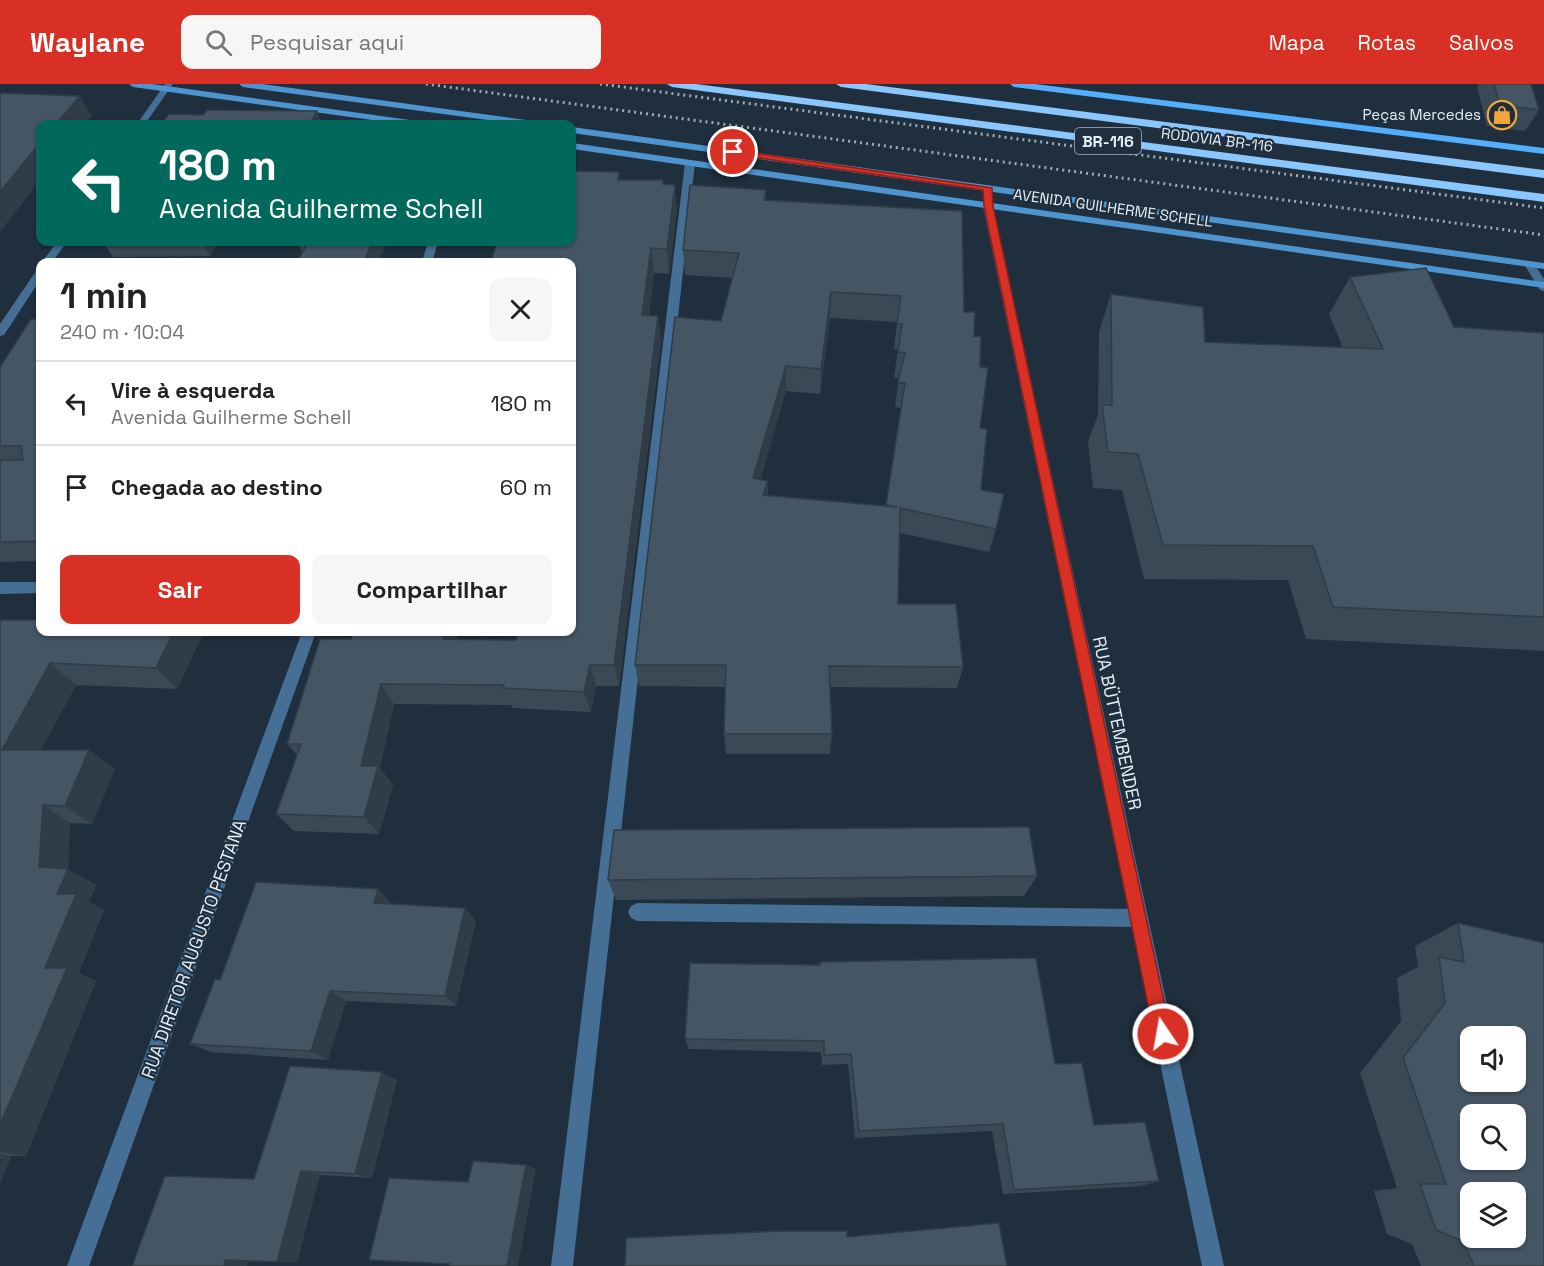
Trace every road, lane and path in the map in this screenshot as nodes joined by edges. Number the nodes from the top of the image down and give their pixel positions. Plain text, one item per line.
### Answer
1 (133, 84) edge
2 (243, 84) edge
3 (672, 84) edge
4 (841, 84) edge
5 (1014, 84) edge
6 (167, 86) edge
7 (144, 120) edge
8 (391, 120) edge
9 (504, 120) edge
10 (576, 131) edge
11 (576, 147) edge
12 (1544, 151) edge
13 (690, 163) junction
14 (1544, 174) edge
15 (988, 188) junction
16 (1544, 198) edge
17 (988, 206) junction
18 (1529, 264) junction
19 (1544, 266) edge
20 (36, 279) edge
21 (1543, 286) edge
22 (0, 332) edge
23 (0, 588) edge
24 (36, 588) edge
25 (308, 636) edge
26 (637, 912) dead end
27 (1137, 918) junction
28 (78, 1266) edge
29 (562, 1266) edge
30 (1213, 1266) edge

1 - 6 main road
2 - 9 main road
3 - 16 highway, RODOVIA BR-116 / BR-116
4 - 14 highway, RODOVIA BR-116 / BR-116
5 - 12 main road
6 - 7 street
6 - 8 main road
10 - 15 main road, AVENIDA GUILHERME SCHELL
11 - 13 main road, AVENIDA GUILHERME SCHELL
13 - 17 main road, AVENIDA GUILHERME SCHELL
13 - 29 street
15 - 17 street, RUA BÜTTEMBENDER
15 - 18 main road, AVENIDA GUILHERME SCHELL
17 - 21 main road, AVENIDA GUILHERME SCHELL
17 - 27 street, RUA BÜTTEMBENDER
18 - 19 main road, AVENIDA GUILHERME SCHELL
18 - 21 street
20 - 22 street
23 - 24 street
25 - 28 street, RUA DIRETOR AUGUSTO PESTANA
26 - 27 street
27 - 30 street, RUA BÜTTEMBENDER

